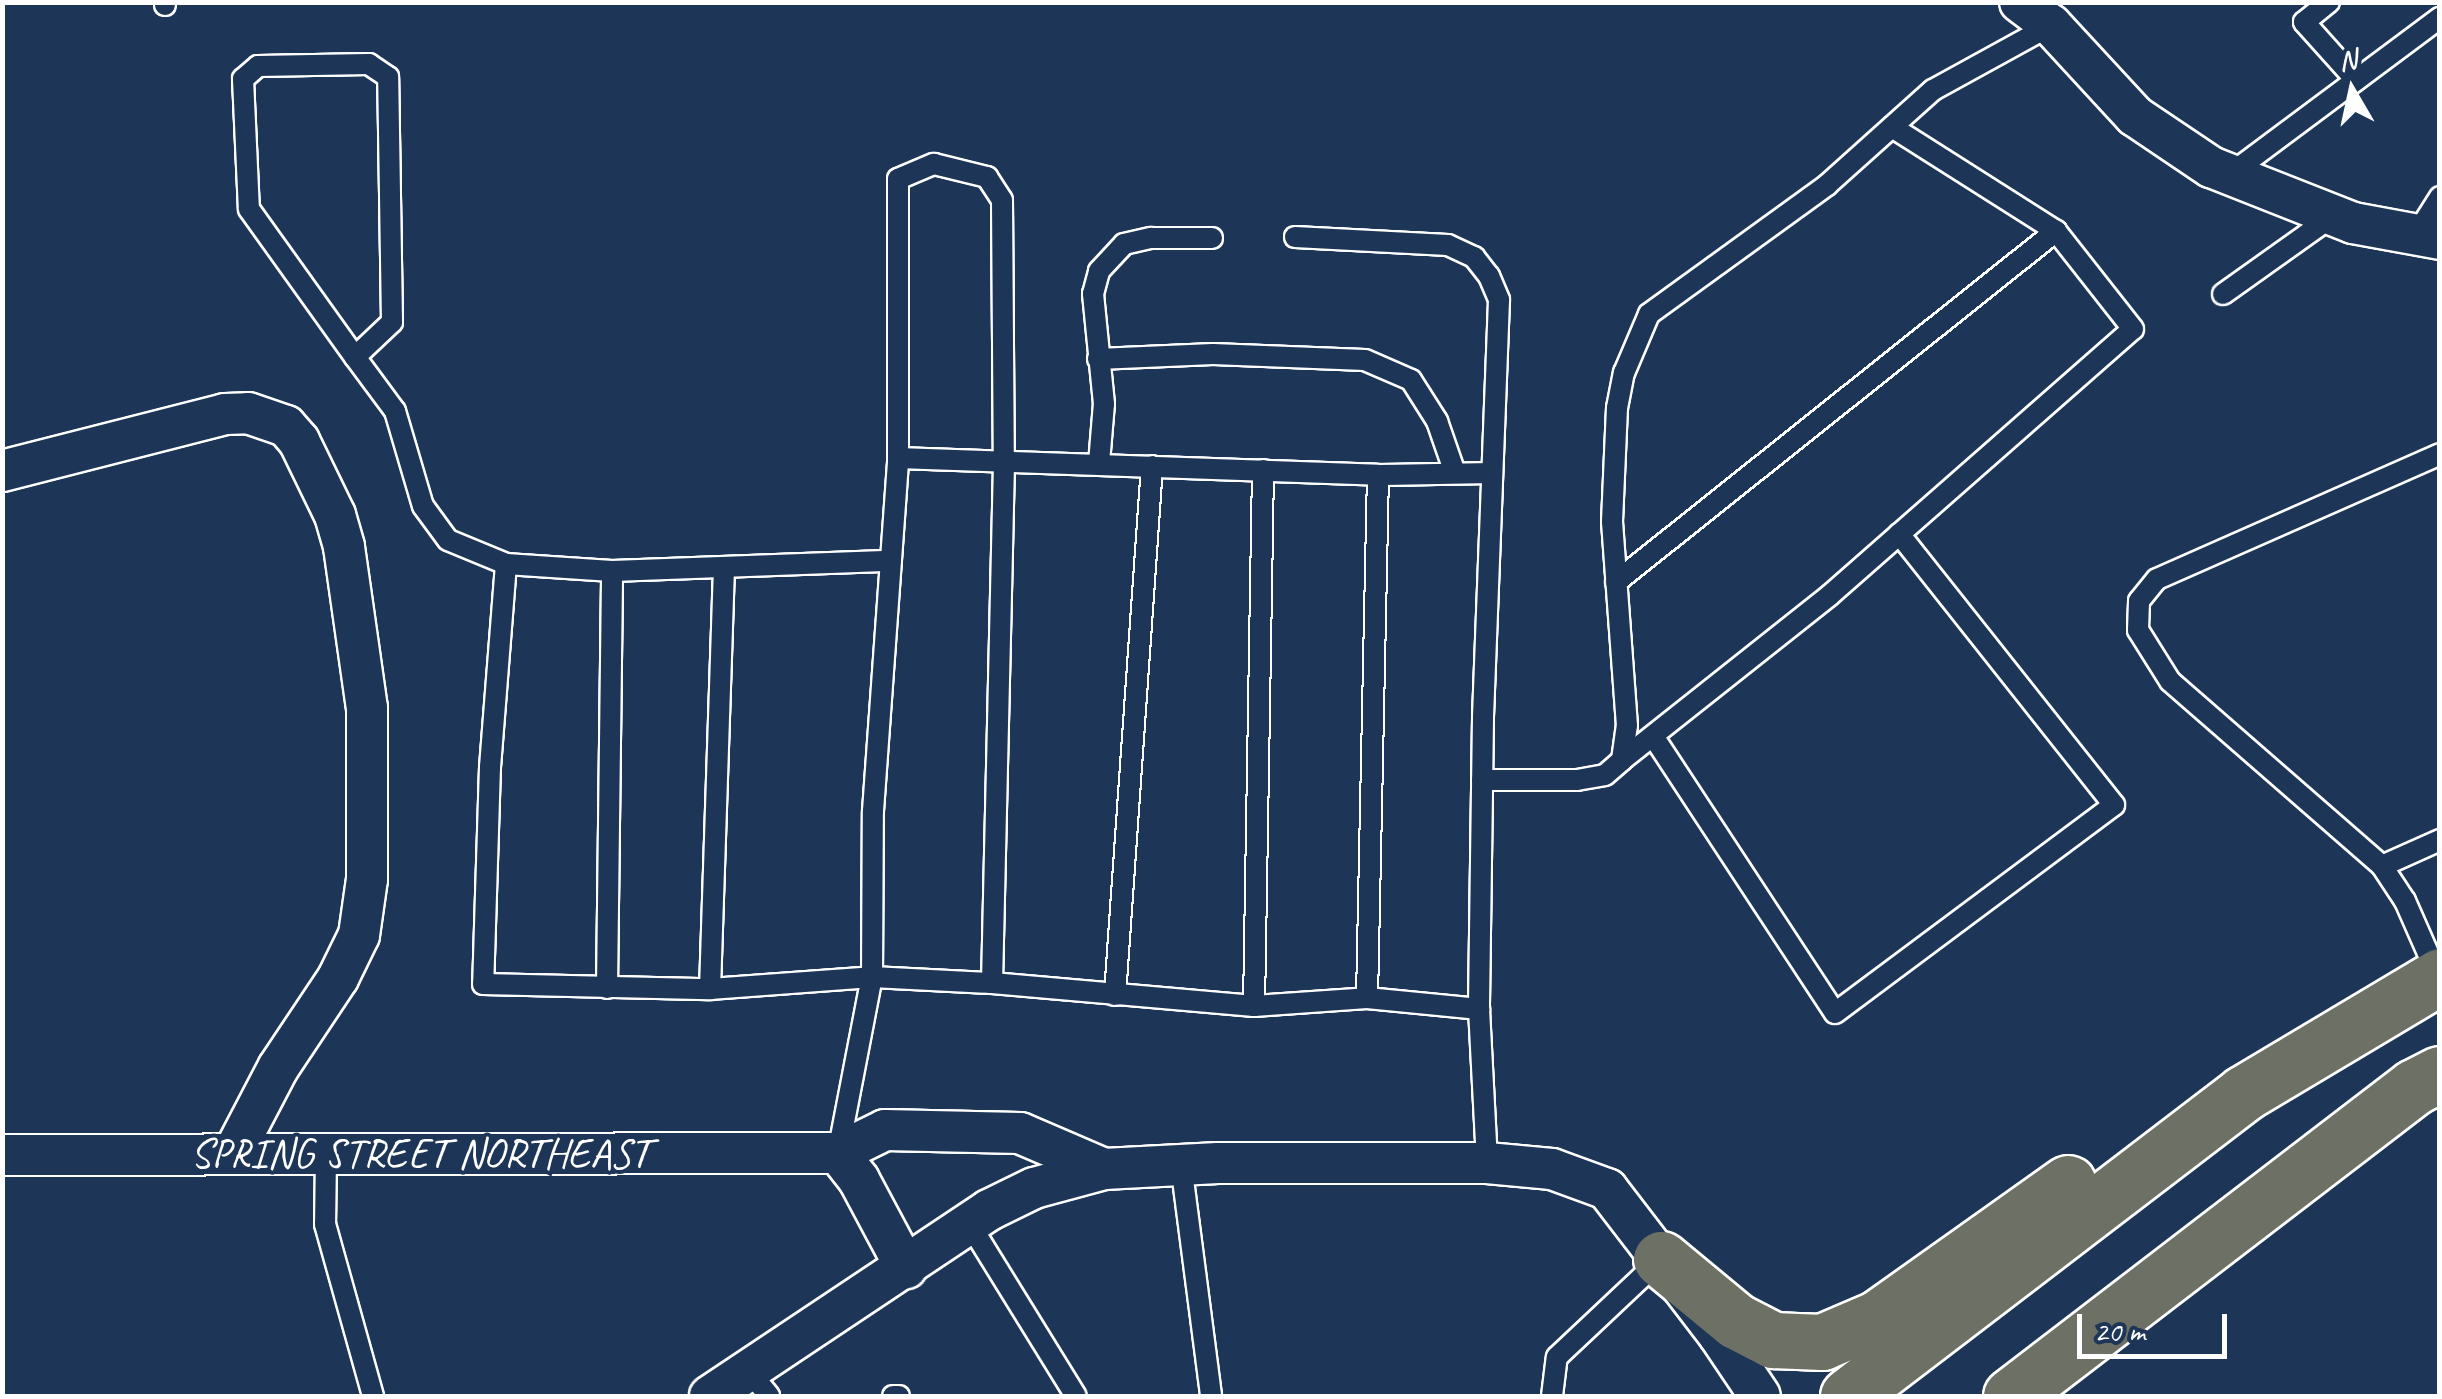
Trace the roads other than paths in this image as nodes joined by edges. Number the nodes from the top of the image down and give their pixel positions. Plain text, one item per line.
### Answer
1 (2329, 2) edge
2 (2035, 14) edge
3 (2440, 18) edge
4 (2356, 80) junction
5 (1892, 126) junction
6 (2229, 174) junction
7 (2440, 197) edge
8 (2334, 215) junction
9 (2056, 231) junction
10 (2428, 236) edge
11 (1295, 237) dead end
12 (1212, 238) dead end
13 (2224, 294) dead end
14 (356, 358) junction
15 (1098, 359) junction
16 (2440, 454) edge
17 (898, 458) junction
18 (1004, 463) junction
19 (1098, 463) junction
20 (1152, 466) junction
21 (1263, 470) junction
22 (2, 471) edge
23 (1454, 473) junction
24 (1492, 473) junction
25 (1378, 475) junction
26 (1898, 534) junction
27 (891, 561) junction
28 (506, 564) junction
29 (724, 569) junction
30 (612, 570) junction
31 (1616, 582) junction
32 (1653, 736) junction
33 (1622, 760) junction
34 (1482, 780) junction
35 (2440, 840) edge
36 (2382, 866) junction
37 (2439, 976) edge
38 (872, 977) junction
39 (992, 982) junction
40 (607, 988) junction
41 (710, 989) junction
42 (1115, 995) junction
43 (1367, 998) junction
44 (1254, 1006) junction
45 (1479, 1008) junction
46 (2440, 1074) edge
47 (2244, 1093) junction
48 (838, 1153) junction
49 (233, 1154) junction
50 (2, 1155) edge
51 (326, 1156) junction
52 (1487, 1163) junction
53 (1181, 1164) junction
54 (1104, 1169) junction
55 (970, 1223) junction
56 (1661, 1260) junction
57 (906, 1268) junction
58 (759, 1384) edge
59 (373, 1396) edge
60 (710, 1396) edge
61 (1076, 1396) edge
62 (1211, 1396) edge
63 (1552, 1396) edge
64 (1760, 1396) edge
65 (1848, 1396) edge
66 (2011, 1396) edge

1 - 4 lane
2 - 5 lane
2 - 6 street
3 - 4 lane
4 - 6 lane
5 - 9 lane
5 - 31 lane
6 - 8 street
7 - 10 lane
8 - 10 street
8 - 13 lane
9 - 26 lane
9 - 31 lane
11 - 24 lane
12 - 15 lane
14 - 14 lane
14 - 28 lane
15 - 19 lane
15 - 23 lane
16 - 36 lane
17 - 18 lane
17 - 18 lane
17 - 27 lane
18 - 19 lane
18 - 39 lane
19 - 20 lane
20 - 21 lane
20 - 42 lane
21 - 25 lane
21 - 44 lane
22 - 49 street
23 - 24 lane
23 - 25 lane
24 - 34 lane
25 - 43 lane
26 - 32 lane
26 - 32 lane
27 - 29 lane
27 - 38 lane
28 - 30 lane
28 - 40 lane
29 - 30 lane
29 - 41 lane
30 - 40 lane
31 - 33 lane
32 - 33 lane
33 - 34 lane
34 - 45 lane
35 - 36 lane
36 - 37 lane
37 - 47 main road
38 - 39 lane
38 - 41 lane
38 - 48 lane
39 - 42 lane
40 - 41 lane
42 - 44 lane
43 - 44 lane
43 - 45 lane
45 - 52 lane
46 - 66 main road
47 - 56 main road
47 - 65 main road
48 - 51 street, SPRING STREET NORTHEAST
48 - 54 street, SPRING STREET NORTHEAST
48 - 57 street
49 - 50 street, SPRING STREET NORTHEAST
49 - 51 street, SPRING STREET NORTHEAST
51 - 59 lane
52 - 53 street, SPRING STREET NORTHEAST
52 - 56 street, SPRING STREET NORTHEAST
53 - 54 street, SPRING STREET NORTHEAST
53 - 62 lane
54 - 55 street
55 - 57 street
55 - 61 lane
56 - 63 lane
56 - 64 street, SPRING STREET NORTHEAST
57 - 58 street
58 - 60 street

